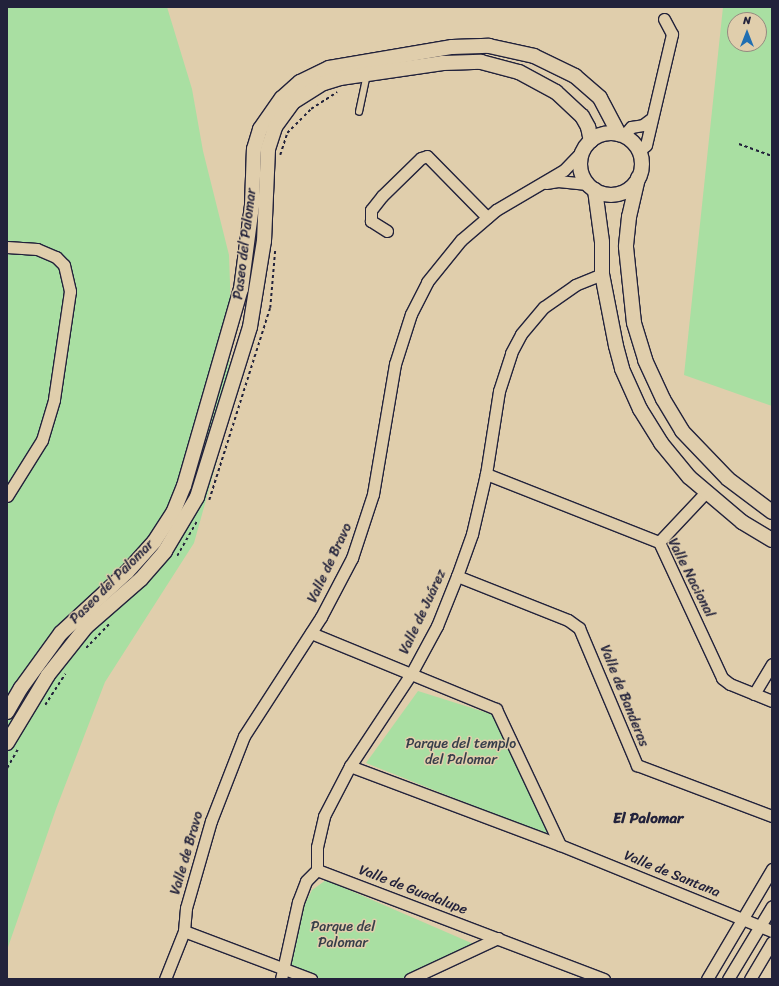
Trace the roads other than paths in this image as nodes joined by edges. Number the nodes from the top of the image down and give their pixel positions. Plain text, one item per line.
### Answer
1 (664, 19) dead end
2 (367, 67) junction
3 (359, 112) dead end
4 (651, 119) junction
5 (621, 135) junction
6 (587, 145) junction
7 (639, 151) junction
8 (638, 178) junction
9 (539, 184) junction
10 (591, 187) junction
11 (259, 205) junction
12 (487, 217) junction
13 (387, 231) dead end
14 (7, 247) edge
15 (602, 274) junction
16 (216, 378) junction
17 (235, 382) junction
18 (486, 474) junction
19 (705, 493) junction
20 (7, 496) edge
21 (772, 512) edge
22 (772, 540) edge
23 (659, 542) junction
24 (457, 576) junction
25 (114, 593) junction
26 (311, 633) junction
27 (772, 664) edge
28 (411, 674) junction
29 (754, 694) junction
30 (772, 701) edge
31 (9, 709) edge
32 (24, 714) junction
33 (7, 743) edge
34 (350, 766) junction
35 (772, 816) edge
36 (560, 845) junction
37 (318, 870) junction
38 (772, 870) edge
39 (772, 906) edge
40 (742, 919) junction
41 (760, 926) junction
42 (184, 931) junction
43 (772, 931) edge
44 (498, 938) junction
45 (772, 942) edge
46 (285, 968) junction
47 (165, 979) edge
48 (281, 979) edge
49 (312, 979) edge
50 (410, 979) edge
51 (604, 979) edge
52 (707, 979) edge
53 (728, 979) edge
54 (750, 979) edge

1 - 4 street
2 - 3 lane
2 - 5 street, Paseo del Palomar
2 - 6 street, Paseo del Palomar
2 - 11 street, Paseo del Palomar
4 - 5 street
4 - 7 street
5 - 6 street
5 - 7 street
6 - 9 street, Valle de Bravo
6 - 10 street
7 - 8 street
8 - 10 street
8 - 21 street
9 - 10 street, Valle de Bravo
9 - 12 street, Valle de Bravo
10 - 15 street
11 - 16 street, Paseo del Palomar
11 - 17 street, Paseo del Palomar
12 - 13 street
12 - 26 street, Valle de Bravo
14 - 20 street
15 - 18 street, Valle de Juárez
15 - 19 street
16 - 17 street
16 - 25 street, Paseo del Palomar
17 - 25 street, Paseo del Palomar
18 - 23 street, Valle Nacional
18 - 24 street, Valle de Juárez
19 - 22 street
19 - 23 street
23 - 29 street, Valle Nacional
24 - 28 street, Valle de Juárez
24 - 35 street, Valle de Banderas
25 - 31 street, Paseo del Palomar
25 - 32 street, Paseo del Palomar
26 - 28 street
26 - 42 street, Valle de Bravo
27 - 29 street
28 - 34 street, Valle de Juárez
28 - 36 street
29 - 30 street, Valle Nacional
31 - 32 street
32 - 33 street, Paseo del Palomar
34 - 36 street, Valle de Santana
34 - 37 street, Valle de Juárez
36 - 40 street, Valle de Santana
37 - 44 street, Valle de Guadalupe
37 - 46 street
38 - 40 street
39 - 41 street
40 - 41 street, Valle de Santana
40 - 52 street
41 - 43 street, Valle de Santana
41 - 53 street
42 - 46 street
42 - 47 street, Valle de Bravo
44 - 50 street
44 - 51 street, Valle de Guadalupe
45 - 54 street
46 - 48 street
46 - 49 street

